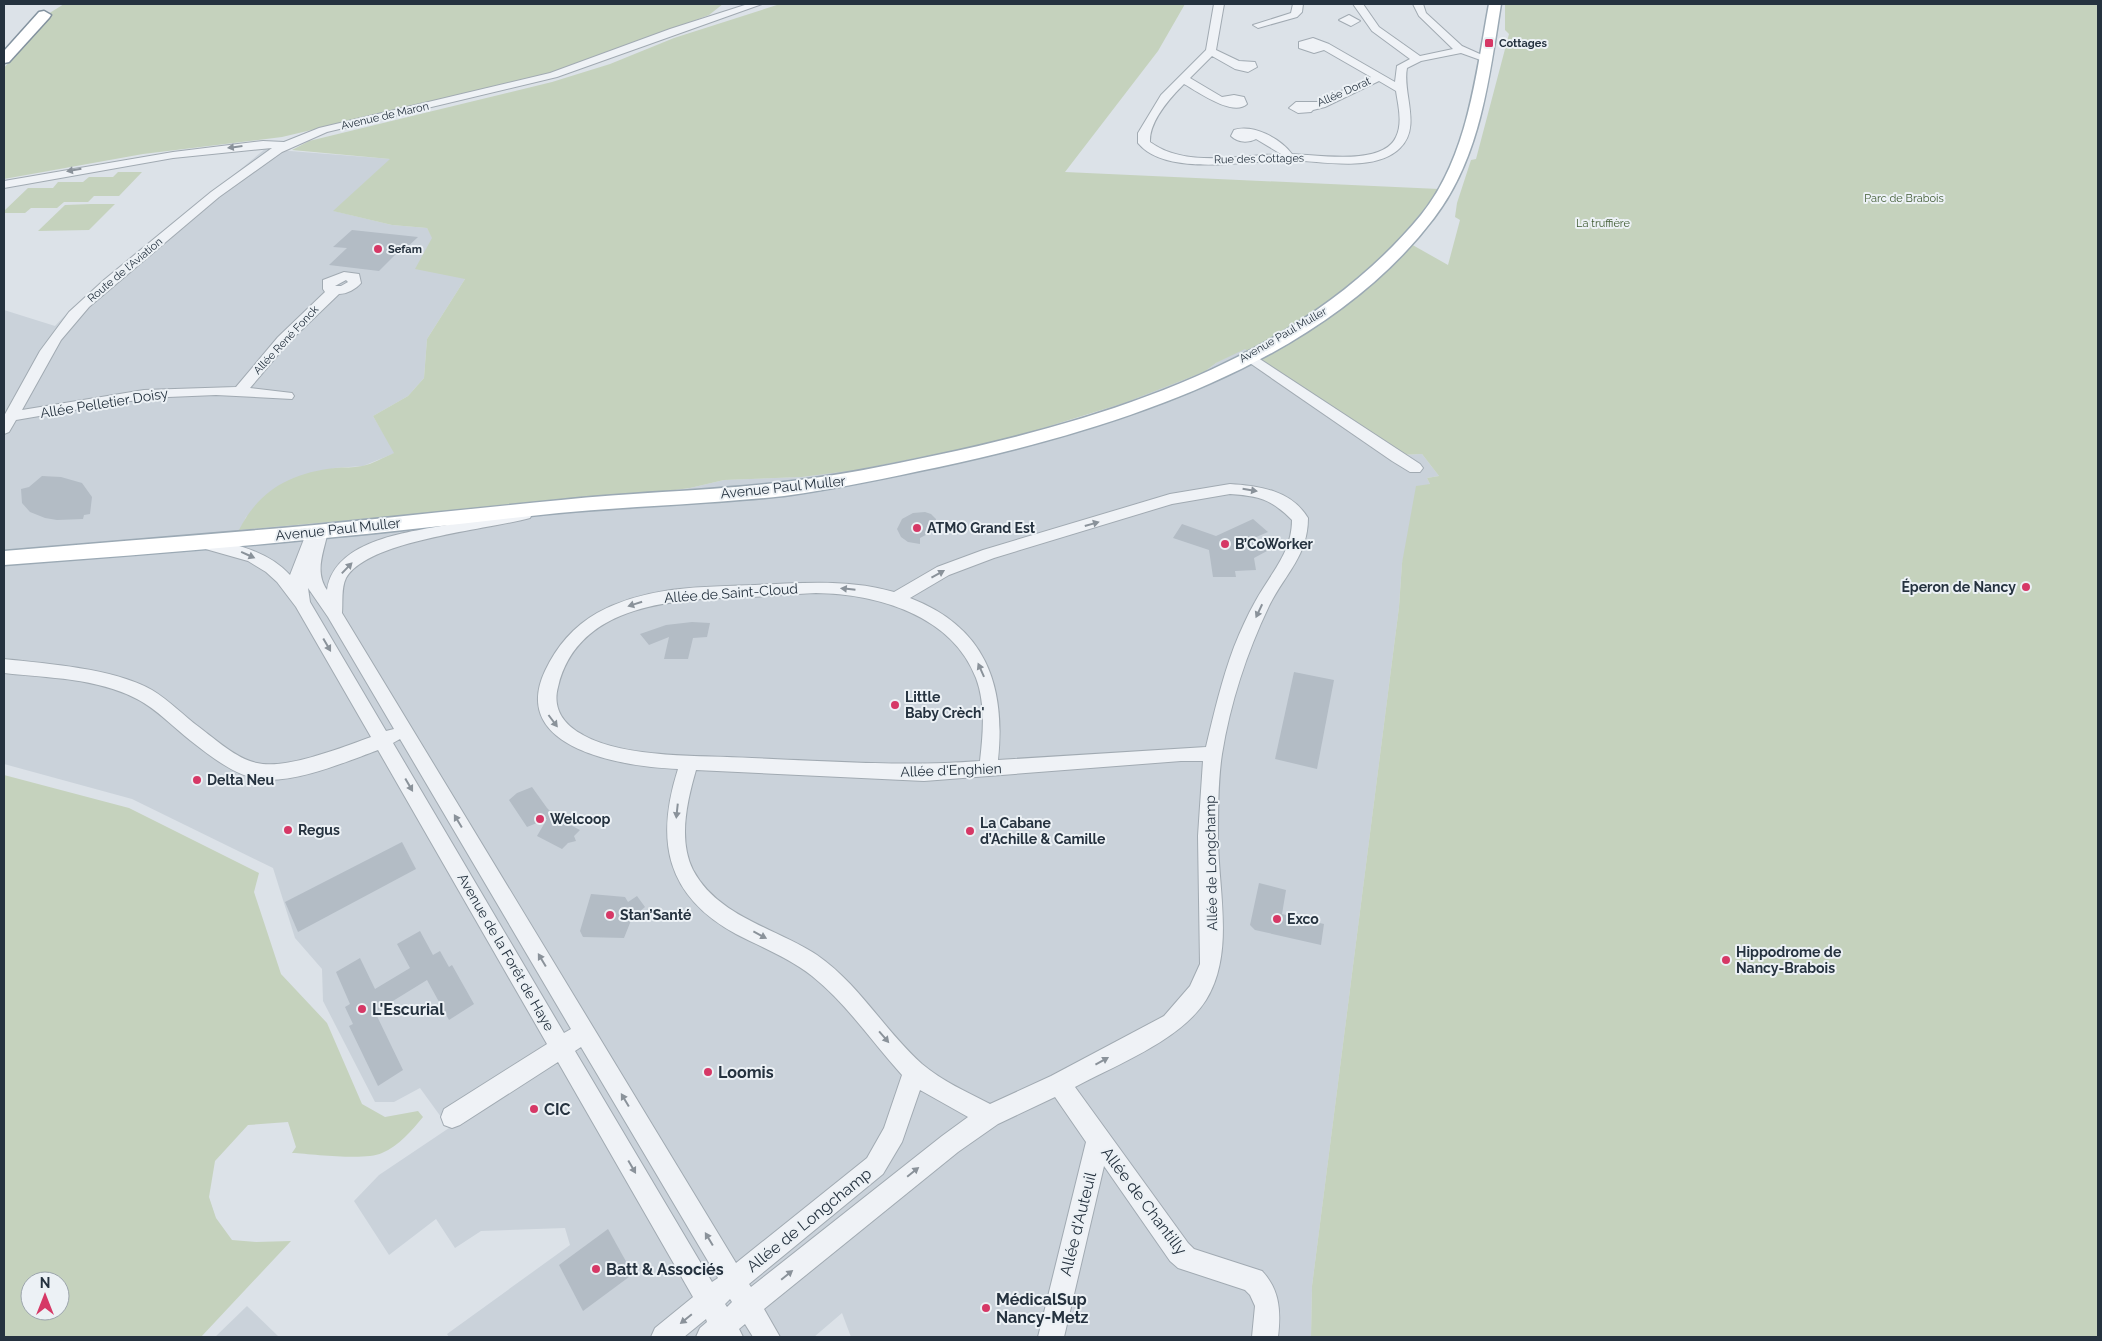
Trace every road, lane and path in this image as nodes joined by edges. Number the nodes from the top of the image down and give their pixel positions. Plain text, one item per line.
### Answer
1 (726, 4) edge
2 (757, 4) edge
3 (1219, 4) edge
4 (1298, 4) edge
5 (1358, 4) edge
6 (1418, 4) edge
7 (1495, 4) edge
8 (42, 9) edge
9 (715, 17) junction
10 (1258, 25) dead end
11 (1326, 46) dead end
12 (4, 50) edge
13 (1460, 50) junction
14 (1210, 51) junction
15 (4, 59) edge
16 (1418, 59) junction
17 (1486, 59) junction
18 (1239, 65) dead end
19 (1376, 75) junction
20 (1184, 79) junction
21 (1402, 90) junction
22 (1227, 102) dead end
23 (1308, 106) dead end
24 (1255, 136) dead end
25 (283, 145) junction
26 (1289, 157) junction
27 (4, 184) edge
28 (334, 291) dead end
29 (1249, 356) junction
30 (240, 391) junction
31 (287, 396) dead end
32 (7, 423) edge
33 (1415, 468) dead end
34 (563, 506) junction
35 (320, 532) junction
36 (201, 542) junction
37 (4, 558) edge
38 (896, 599) junction
39 (302, 602) junction
40 (334, 613) junction
41 (4, 666) edge
42 (404, 730) junction
43 (383, 740) junction
44 (1213, 754) junction
45 (688, 764) junction
46 (988, 769) junction
47 (585, 1032) junction
48 (561, 1047) junction
49 (914, 1072) junction
50 (1059, 1084) junction
51 (990, 1116) junction
52 (452, 1117) dead end
53 (1098, 1141) junction
54 (734, 1280) junction
55 (708, 1301) junction
56 (749, 1305) junction
57 (721, 1333) edge
58 (664, 1337) edge
59 (767, 1337) edge
60 (1051, 1337) edge
61 (1265, 1337) edge

1 - 9 street
2 - 9 street, Avenue de Maron
3 - 14 street
4 - 10 street
5 - 16 street
6 - 13 street
7 - 17 main road, Avenue Paul Muller
8 - 12 highway
8 - 15 highway
9 - 25 street, Avenue de Maron
11 - 19 street
13 - 16 street
13 - 17 street
14 - 18 street
14 - 20 street, Rue des Cottages
16 - 21 street, Rue des Cottages
17 - 29 main road, Avenue Paul Muller
19 - 21 street
19 - 23 street, Allée Dorat
20 - 22 street
20 - 26 street, Rue des Cottages
21 - 26 street, Rue des Cottages
24 - 26 street
25 -> 27 street, Avenue de Maron
25 - 32 street, Route de l'Aviation
28 - 30 street, Allée René Fonck
29 - 33 street
29 - 34 main road, Avenue Paul Muller
30 - 31 street, Allée Pelletier Doisy
30 - 32 street, Allée Pelletier Doisy
34 - 35 main road, Avenue Paul Muller
40 -> 34 street
35 - 36 main road, Avenue Paul Muller
35 - 39 street, Avenue de la Forêt de Haye
35 - 40 street, Avenue de la Forêt de Haye
36 - 37 main road, Avenue Paul Muller
36 -> 39 street, Avenue de la Forêt de Haye
38 -> 44 street, Allée de Longchamp
38 -> 45 street, Allée de Saint-Cloud
46 -> 38 street, Allée de Saint-Cloud
39 -> 43 street, Avenue de la Forêt de Haye
40 - 42 street, Avenue de la Forêt de Haye
41 - 43 street
42 - 43 street
47 -> 42 street, Avenue de la Forêt de Haye
43 -> 48 street, Avenue de la Forêt de Haye
44 - 46 street, Allée d'Enghien
50 -> 44 street, Allée de Longchamp
45 - 46 street, Allée d'Enghien
45 -> 49 street
47 - 48 street
54 -> 47 street, Avenue de la Forêt de Haye
48 - 52 street
48 -> 55 street, Avenue de la Forêt de Haye
49 - 51 street
49 - 54 street, Allée de Longchamp
50 - 51 street, Allée de Longchamp
50 - 53 street, Allée de Chantilly
56 -> 51 street, Allée de Longchamp
53 - 60 street, Allée d'Auteuil
53 - 61 street, Allée de Chantilly
54 - 55 street
54 - 56 street, Avenue de la Forêt de Haye
55 - 57 street, Avenue de la Forêt de Haye
55 -> 58 street
56 - 57 street, Avenue de la Forêt de Haye
56 - 59 street, Avenue de la Forêt de Haye

